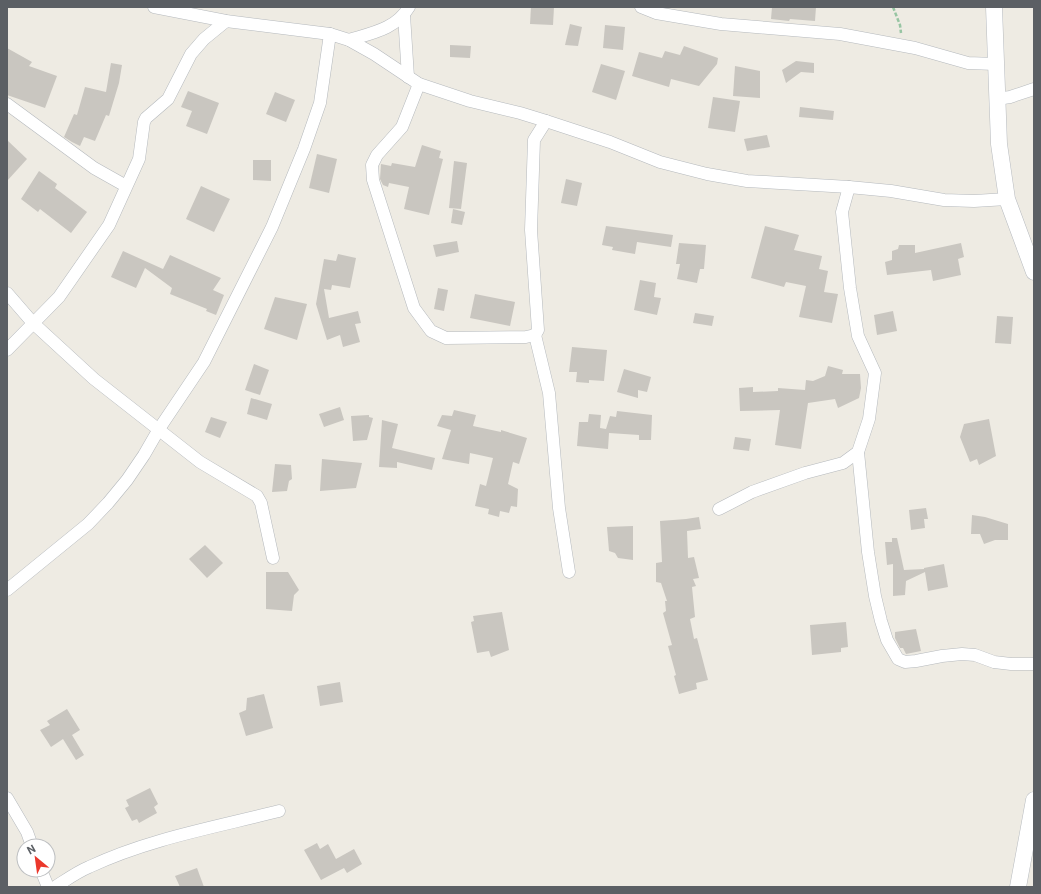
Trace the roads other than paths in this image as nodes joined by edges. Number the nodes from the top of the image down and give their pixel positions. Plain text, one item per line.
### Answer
1 (154, 7) edge
2 (641, 7) edge
3 (994, 7) edge
4 (406, 11) edge
5 (226, 21) junction
6 (330, 34) junction
7 (349, 40) junction
8 (995, 64) junction
9 (408, 77) junction
10 (419, 84) junction
11 (1034, 89) edge
12 (997, 99) junction
13 (7, 104) edge
14 (546, 121) junction
15 (126, 186) junction
16 (849, 187) junction
17 (1006, 199) junction
18 (1034, 272) edge
19 (7, 293) edge
20 (33, 323) junction
21 (535, 335) junction
22 (7, 350) edge
23 (159, 429) junction
24 (858, 452) junction
25 (719, 509) dead end
26 (273, 558) dead end
27 (569, 572) dead end
28 (7, 590) edge
29 (1034, 664) edge
30 (7, 798) edge
31 (1034, 800) edge
32 (279, 811) dead end
33 (29, 838) edge
34 (55, 887) edge
35 (1018, 887) edge

1 - 5 street
2 - 8 street
3 - 8 main road
4 - 7 street
4 - 9 street
5 - 6 street
5 - 15 street
6 - 7 street
6 - 23 street
7 - 9 street
8 - 12 main road
9 - 10 street
10 - 14 street
10 - 21 street
11 - 12 street
12 - 17 main road
13 - 15 street
14 - 16 street
14 - 21 street
15 - 20 street
16 - 17 street
16 - 24 street
17 - 18 main road
19 - 20 street
20 - 22 street
20 - 23 street
21 - 27 street
23 - 26 street
23 - 28 street
24 - 25 street
24 - 29 street
30 - 33 street
31 - 35 main road
32 - 34 street

